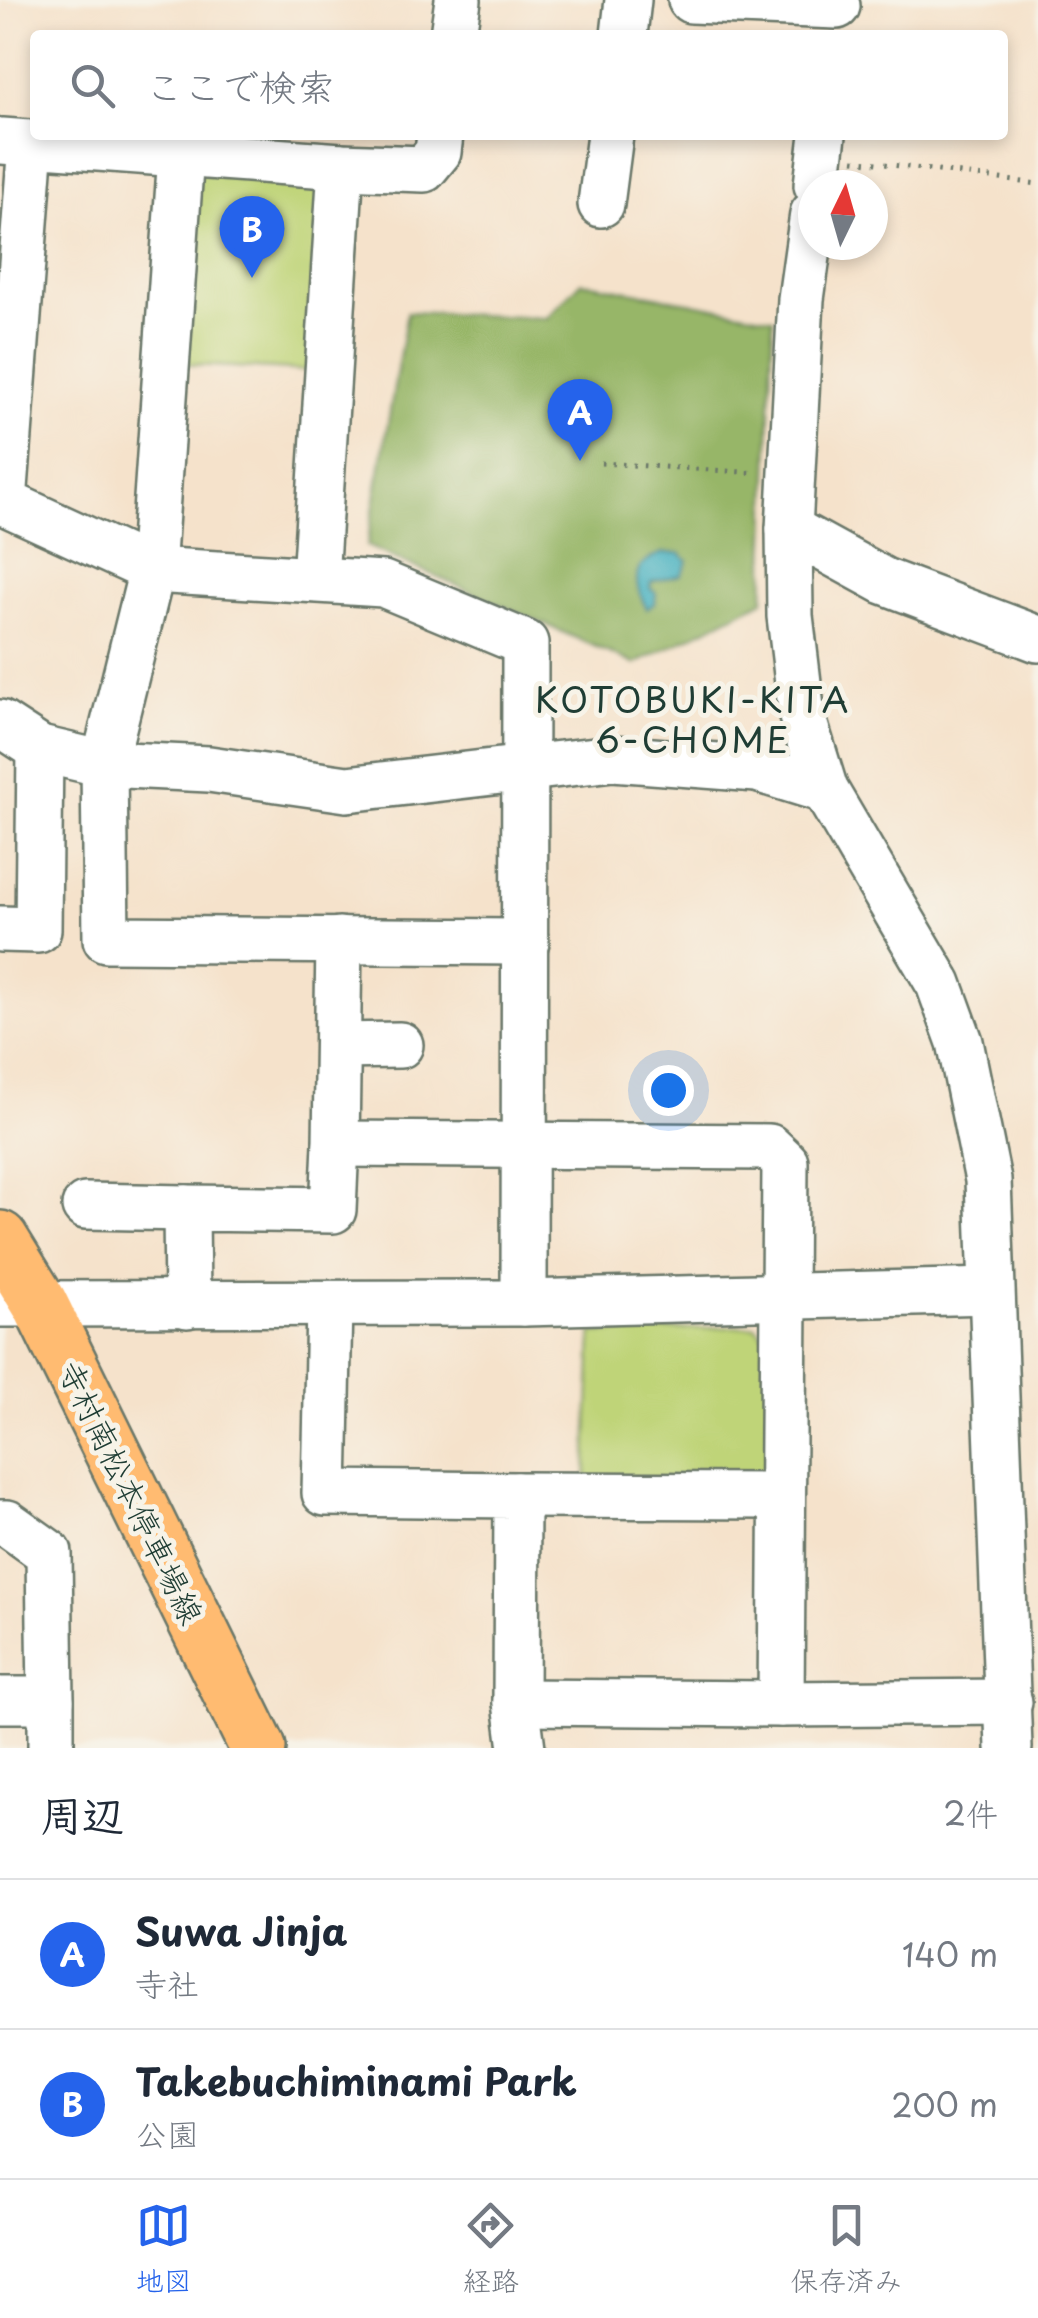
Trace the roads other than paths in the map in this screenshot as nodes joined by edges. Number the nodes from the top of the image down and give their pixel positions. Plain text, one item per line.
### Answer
1 (458, 0) edge
2 (628, 0) edge
3 (691, 0) edge
4 (836, 14) edge
5 (454, 30) edge
6 (625, 30) edge
7 (439, 140) edge
8 (609, 140) edge
9 (15, 142) edge
10 (181, 154) junction
11 (341, 166) junction
12 (599, 204) dead end
13 (807, 260) edge
14 (2, 501) edge
15 (789, 529) junction
16 (152, 570) junction
17 (315, 579) junction
18 (1038, 639) edge
19 (0, 724) edge
20 (40, 748) junction
21 (104, 764) junction
22 (526, 767) junction
23 (825, 790) junction
24 (0, 929) edge
25 (339, 940) junction
26 (526, 942) junction
27 (338, 1046) junction
28 (400, 1046) dead end
29 (336, 1144) junction
30 (525, 1144) junction
31 (85, 1206) dead end
32 (186, 1208) junction
33 (0, 1239) edge
34 (991, 1291) junction
35 (782, 1296) junction
36 (524, 1303) junction
37 (20, 1304) edge
38 (187, 1305) junction
39 (328, 1305) junction
40 (516, 1496) junction
41 (781, 1496) junction
42 (0, 1523) edge
43 (0, 1700) edge
44 (51, 1700) junction
45 (516, 1702) junction
46 (1009, 1702) junction
47 (782, 1704) junction
48 (51, 1748) edge
49 (258, 1748) edge
50 (522, 1748) edge
51 (1010, 1748) edge

1 - 5 street
2 - 6 street
3 - 4 street
7 - 11 street
8 - 12 street
9 - 10 street
9 - 14 street
10 - 11 street
10 - 16 street
11 - 17 street
13 - 15 street
14 - 16 street
15 - 18 street
15 - 23 street
16 - 17 street
16 - 21 street
17 - 22 street
19 - 20 street
20 - 21 street
20 - 24 street
21 - 22 street
21 - 25 street
22 - 23 street
22 - 26 street
23 - 34 street
25 - 26 street
25 - 27 street
26 - 30 street
27 - 28 street
27 - 29 street
29 - 30 street
29 - 32 street
30 - 35 street
30 - 36 street
31 - 32 street
32 - 38 street
33 - 37 main road, 寺村南松本停車場線
34 - 35 street
34 - 46 street
35 - 36 street
35 - 41 street
36 - 39 street
37 - 38 street
37 - 49 main road, 寺村南松本停車場線
38 - 39 street
39 - 40 street
40 - 41 street
40 - 45 street
41 - 47 street
42 - 44 street
43 - 44 street
44 - 48 street
45 - 47 street
45 - 50 street
46 - 47 street
46 - 51 street

